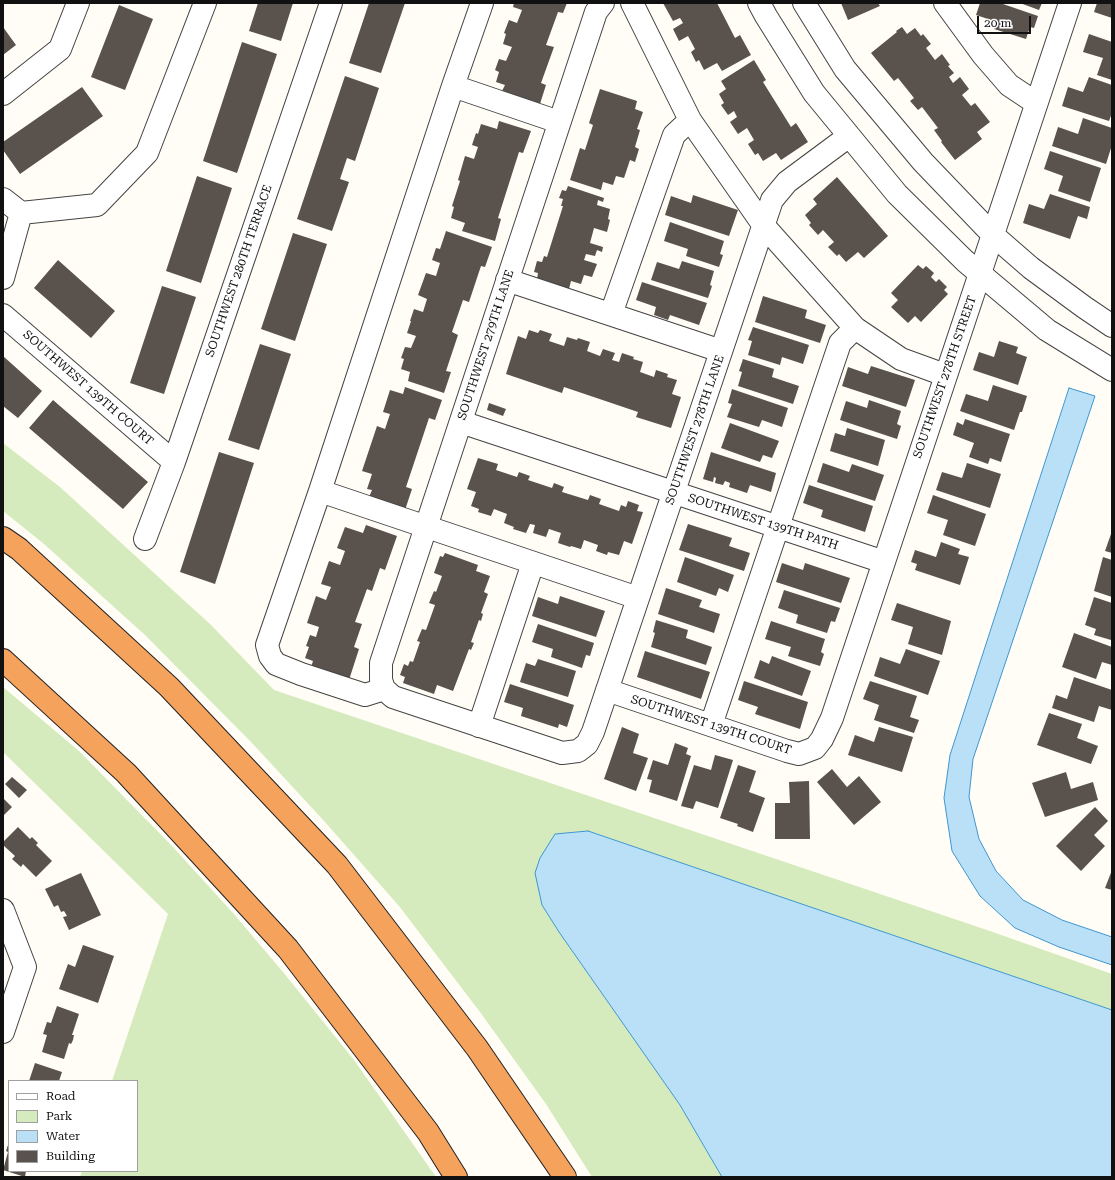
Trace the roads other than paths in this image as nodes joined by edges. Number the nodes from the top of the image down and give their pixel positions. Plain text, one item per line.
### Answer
1 (78, 3) edge
2 (205, 3) edge
3 (331, 3) edge
4 (482, 3) edge
5 (603, 3) edge
6 (632, 3) edge
7 (759, 3) edge
8 (804, 3) edge
9 (945, 3) edge
10 (1070, 3) edge
11 (453, 86) junction
12 (3, 94) edge
13 (1036, 104) junction
14 (690, 120) junction
15 (559, 122) junction
16 (849, 136) junction
17 (3, 199) edge
18 (21, 213) junction
19 (764, 226) junction
20 (993, 235) junction
21 (980, 274) junction
22 (3, 278) edge
23 (507, 280) junction
24 (3, 314) edge
25 (611, 314) junction
26 (1112, 326) edge
27 (855, 328) junction
28 (721, 351) junction
29 (1112, 370) edge
30 (945, 375) junction
31 (461, 422) junction
32 (174, 462) junction
33 (320, 492) junction
34 (674, 493) junction
35 (426, 527) junction
36 (777, 527) junction
37 (3, 538) edge
38 (145, 539) dead end
39 (884, 562) junction
40 (533, 563) junction
41 (638, 598) junction
42 (3, 660) edge
43 (384, 689) junction
44 (607, 690) junction
45 (710, 725) junction
46 (479, 726) junction
47 (815, 748) joint
48 (3, 910) edge
49 (3, 1032) edge
50 (456, 1177) edge
51 (565, 1177) edge

1 - 12 street
2 - 18 street
3 - 32 street, SOUTHWEST 280TH TERRACE
4 - 11 street
5 - 15 street, SOUTHWEST 279TH LANE
6 - 14 street
7 - 16 street
8 - 20 street
9 - 13 street
10 - 13 street, SOUTHWEST 278TH STREET
11 - 15 street
11 - 33 street
13 - 20 street, SOUTHWEST 278TH STREET
14 - 19 street
14 - 25 street
15 - 23 street, SOUTHWEST 279TH LANE
16 - 19 street, SOUTHWEST 278TH LANE
16 - 21 street
17 - 18 street
18 - 22 street
19 - 27 street
19 - 28 street, SOUTHWEST 278TH LANE
20 - 21 street, SOUTHWEST 278TH STREET
20 - 26 street
21 - 29 street
21 - 30 street, SOUTHWEST 278TH STREET
23 - 25 street
23 - 31 street, SOUTHWEST 279TH LANE
24 - 32 street, SOUTHWEST 139TH COURT
25 - 28 street
27 - 30 street
27 - 36 street
28 - 34 street, SOUTHWEST 278TH LANE
30 - 39 street, SOUTHWEST 278TH STREET
31 - 34 street, SOUTHWEST 139TH PATH
31 - 35 street, SOUTHWEST 279TH LANE
32 - 38 street, SOUTHWEST 280TH TERRACE
33 - 35 street
33 - 43 street
34 - 36 street, SOUTHWEST 139TH PATH
34 - 41 street, SOUTHWEST 278TH LANE
35 - 40 street
35 - 43 street, SOUTHWEST 279TH LANE
36 - 39 street, SOUTHWEST 139TH PATH
36 - 45 street
37 - 51 highway
39 - 47 street, SOUTHWEST 278TH STREET
40 - 41 street
40 - 46 street
41 - 44 street, SOUTHWEST 278TH LANE
42 - 50 highway
43 - 46 street
44 - 45 street, SOUTHWEST 139TH COURT
44 - 46 street, SOUTHWEST 278TH LANE
45 - 47 street, SOUTHWEST 139TH COURT
48 - 49 street

